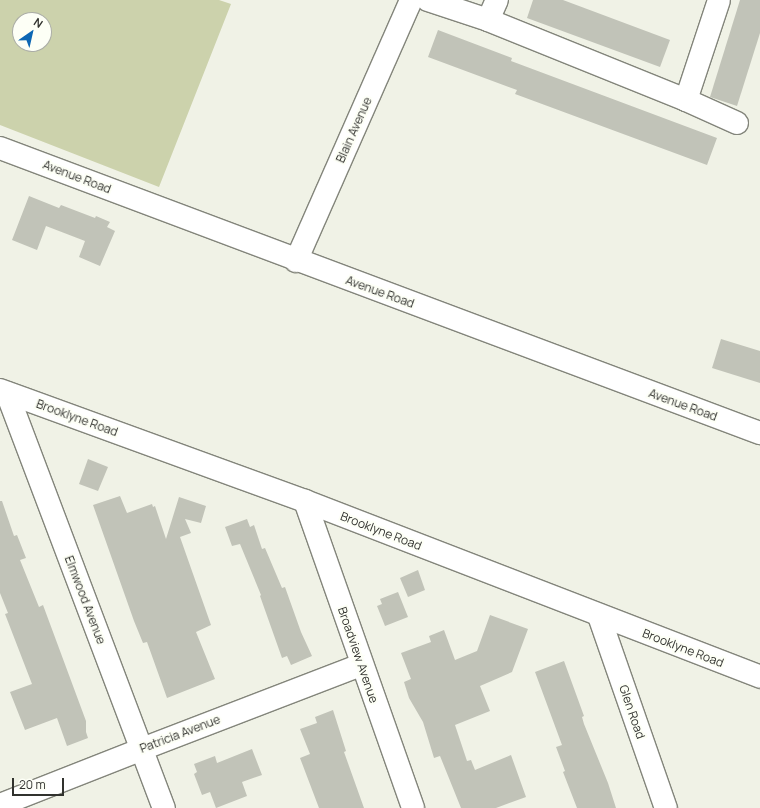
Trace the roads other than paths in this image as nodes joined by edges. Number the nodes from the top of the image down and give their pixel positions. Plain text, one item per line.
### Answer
1 (411, 0) edge
2 (428, 0) edge
3 (498, 0) edge
4 (719, 0) edge
5 (488, 20) junction
6 (686, 100) junction
7 (737, 123) dead end
8 (0, 148) edge
9 (296, 260) junction
10 (3, 391) edge
11 (760, 433) edge
12 (305, 501) junction
13 (599, 616) junction
14 (361, 665) junction
15 (760, 677) edge
16 (142, 749) junction
17 (0, 805) edge
18 (164, 808) edge
19 (413, 808) edge
20 (666, 808) edge

1 - 9 street, Blain Avenue
2 - 5 street
3 - 5 street
4 - 6 street
5 - 6 street
6 - 7 street
8 - 9 street, Avenue Road
9 - 11 street, Avenue Road
10 - 12 street, Brooklyne Road
10 - 16 street, Elmwood Avenue
12 - 13 street, Brooklyne Road
12 - 14 street, Broadview Avenue
13 - 15 street, Brooklyne Road
13 - 20 street, Glen Road
14 - 16 street, Patricia Avenue
14 - 19 street, Broadview Avenue
16 - 17 street, Patricia Avenue
16 - 18 street, Elmwood Avenue

